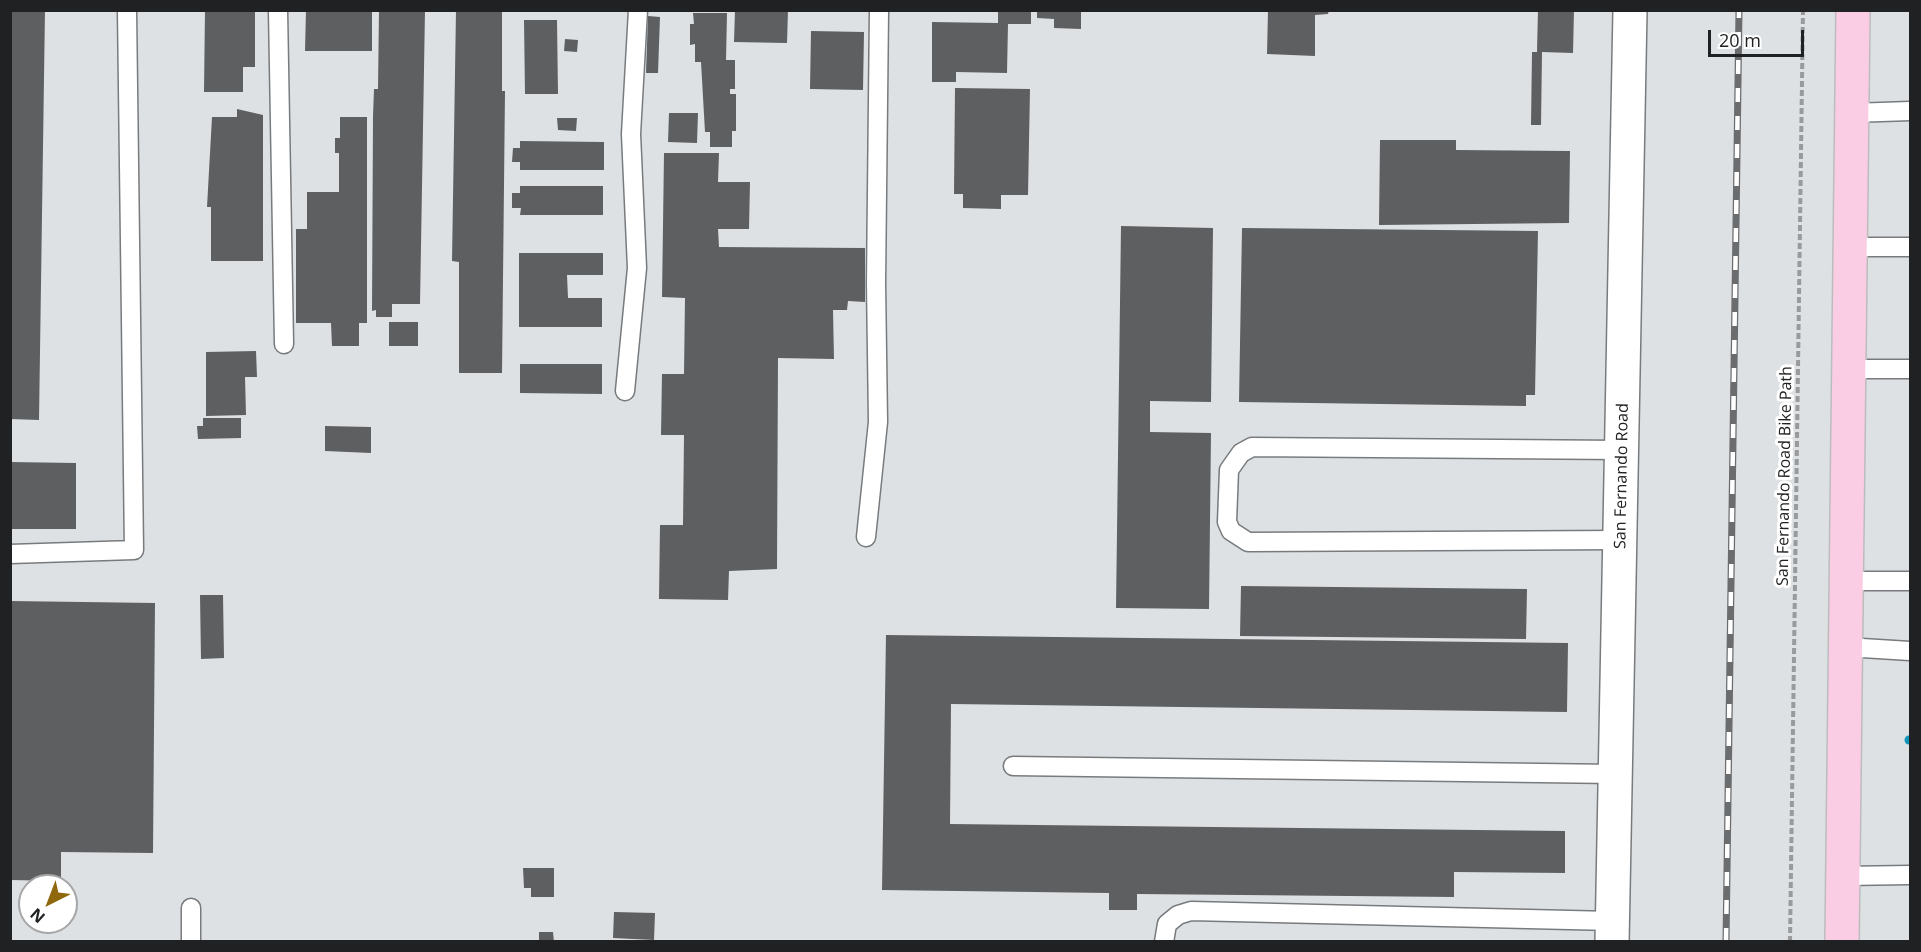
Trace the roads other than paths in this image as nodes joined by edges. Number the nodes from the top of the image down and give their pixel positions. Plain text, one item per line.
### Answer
1 (127, 10) edge
2 (278, 10) edge
3 (638, 10) edge
4 (879, 10) edge
5 (1630, 10) edge
6 (1853, 10) edge
7 (1911, 111) edge
8 (1852, 113) junction
9 (1851, 247) junction
10 (1911, 247) edge
11 (284, 344) dead end
12 (1850, 369) junction
13 (1911, 369) edge
14 (625, 391) dead end
15 (1622, 450) junction
16 (866, 537) dead end
17 (1620, 540) junction
18 (10, 554) edge
19 (1847, 581) junction
20 (1911, 581) edge
21 (1846, 647) junction
22 (1911, 651) edge
23 (1014, 766) dead end
24 (1616, 774) junction
25 (1911, 875) edge
26 (1843, 876) junction
27 (191, 908) dead end
28 (1612, 931) edge
29 (191, 942) edge
30 (1164, 942) edge
31 (1842, 942) edge

1 - 18 lane
2 - 11 lane
3 - 14 lane
4 - 16 lane
5 - 15 street, San Fernando Road
6 - 8 main road
7 - 8 lane
8 - 9 main road
9 - 10 lane
9 - 12 main road
12 - 13 lane
12 - 19 main road
15 - 17 street, San Fernando Road
15 - 17 lane
17 - 24 street, San Fernando Road
19 - 20 lane
19 - 21 main road
21 - 22 lane
21 - 26 main road
23 - 24 lane
24 - 28 street, San Fernando Road
25 - 26 lane
26 - 31 main road
27 - 29 lane
28 - 30 lane

